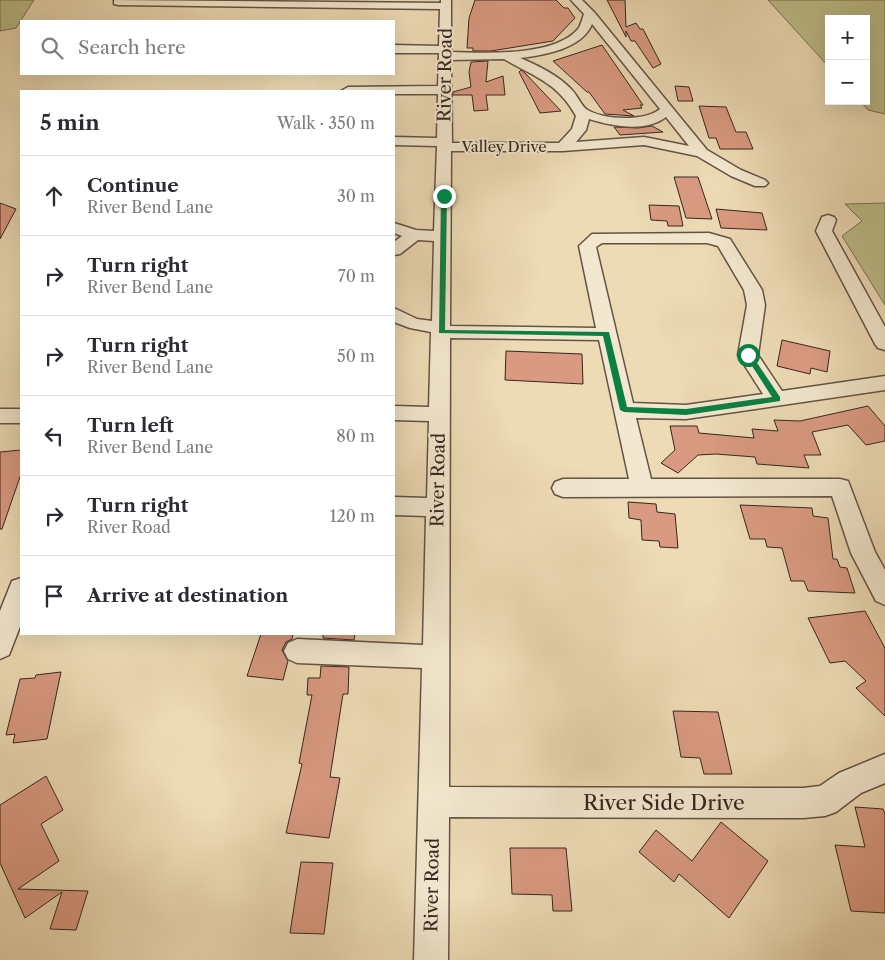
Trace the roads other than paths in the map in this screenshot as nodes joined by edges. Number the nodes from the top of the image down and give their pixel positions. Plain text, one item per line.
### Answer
1 (576, 0) edge
2 (118, 2) dead end
3 (446, 3) edge
4 (590, 14) junction
5 (395, 49) edge
6 (446, 53) junction
7 (509, 57) junction
8 (446, 90) junction
9 (395, 91) edge
10 (667, 109) junction
11 (580, 111) junction
12 (395, 141) edge
13 (444, 145) junction
14 (563, 147) junction
15 (702, 153) junction
16 (760, 182) dead end
17 (828, 220) dead end
18 (395, 228) edge
19 (414, 235) junction
20 (443, 236) junction
21 (395, 249) edge
22 (395, 315) edge
23 (395, 327) edge
24 (441, 333) junction
25 (606, 334) junction
26 (885, 344) edge
27 (885, 383) edge
28 (777, 399) junction
29 (624, 410) junction
30 (395, 413) edge
31 (440, 414) junction
32 (0, 416) edge
33 (20, 416) edge
34 (563, 488) dead end
35 (642, 488) junction
36 (395, 506) edge
37 (438, 507) junction
38 (20, 591) edge
39 (885, 594) edge
40 (0, 647) edge
41 (297, 651) dead end
42 (436, 657) junction
43 (885, 768) edge
44 (434, 802) junction
45 (431, 960) edge

1 - 4 street
2 - 3 street
3 - 6 street, River Road
4 - 7 street
4 - 10 street
5 - 6 street
6 - 7 street
6 - 8 street, River Road
7 - 11 street
8 - 9 street
8 - 13 street, River Road
10 - 11 street
10 - 15 street
11 - 14 street, Valley Drive
12 - 13 street, Valley Drive
13 - 14 street, Valley Drive
13 - 20 street, River Road
14 - 15 street, Valley Drive
15 - 16 street
17 - 26 street
18 - 19 street
19 - 20 street
19 - 21 street
20 - 24 street, River Road
22 - 24 street
23 - 24 street
24 - 25 street
24 - 31 street, River Road
25 - 28 street
25 - 29 street
27 - 28 street
28 - 29 street
29 - 35 street
30 - 31 street
31 - 37 street, River Road
32 - 33 street
34 - 35 street
35 - 39 street
36 - 37 street
37 - 42 street, River Road
38 - 40 street
41 - 42 street
42 - 44 street, River Road
43 - 44 street, River Side Drive
44 - 45 street, River Road

